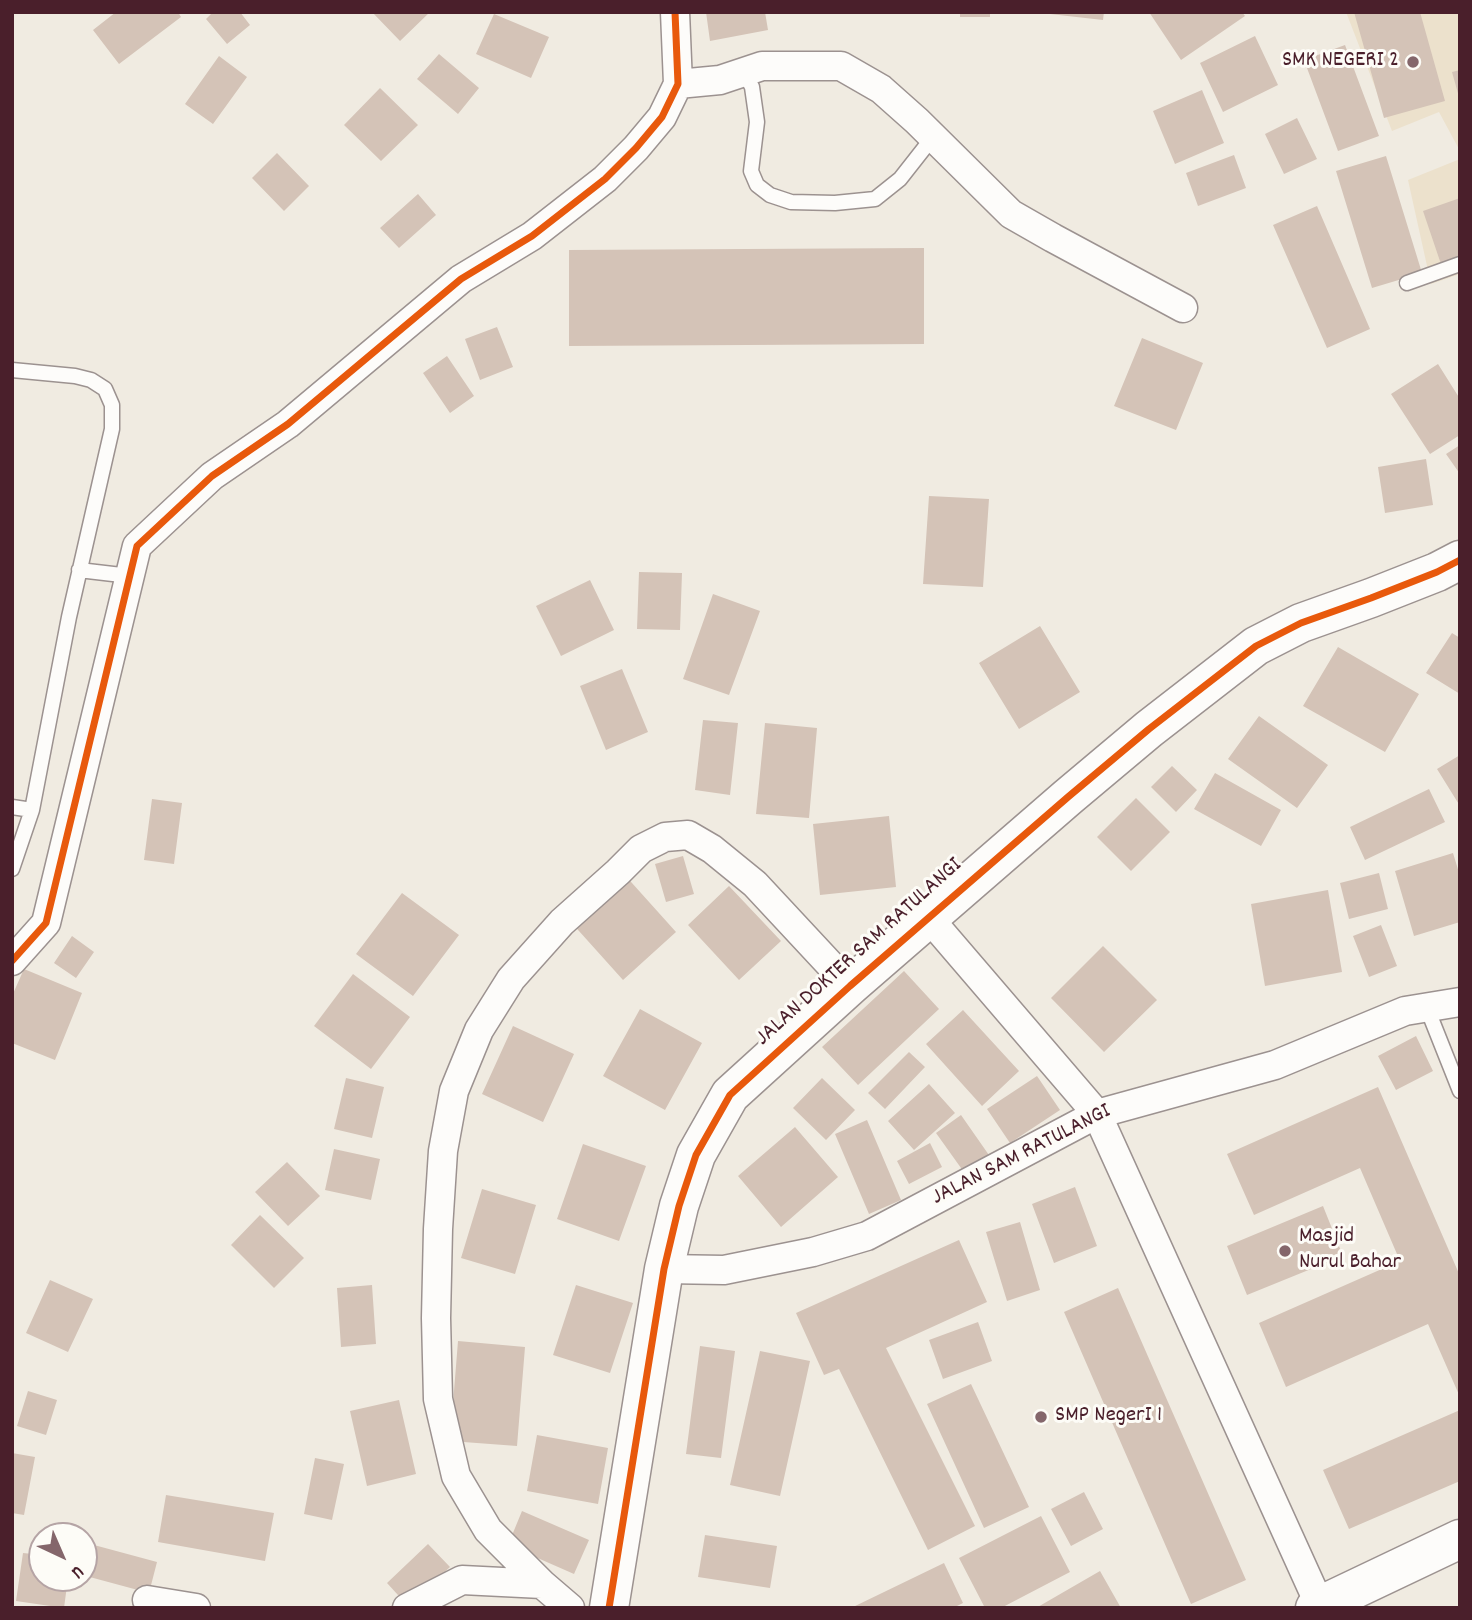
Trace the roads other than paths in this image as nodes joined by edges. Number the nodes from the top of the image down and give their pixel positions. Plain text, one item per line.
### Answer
1 (675, 12) edge
2 (744, 72) junction
3 (678, 84) junction
4 (933, 137) junction
5 (1460, 264) edge
6 (1407, 283) dead end
7 (1183, 308) dead end
8 (12, 370) edge
9 (1460, 561) edge
10 (79, 570) junction
11 (130, 576) junction
12 (12, 807) edge
13 (32, 810) junction
14 (12, 869) edge
15 (928, 917) junction
16 (12, 961) edge
17 (850, 986) junction
18 (1460, 1002) edge
19 (1427, 1008) junction
20 (1460, 1091) edge
21 (1097, 1114) junction
22 (664, 1269) junction
23 (1460, 1539) edge
24 (542, 1584) junction
25 (147, 1601) dead end
26 (1319, 1607) edge
27 (197, 1608) edge
28 (407, 1608) edge
29 (570, 1608) edge
30 (609, 1608) edge

1 - 3 street
2 - 3 street
2 - 4 street
2 - 4 lane
3 - 11 street
4 - 7 street
5 - 6 lane
8 - 10 lane
9 - 15 street, JALAN DOKTER SAM RATULANGI
10 - 11 lane
10 - 13 lane
11 - 16 street
12 - 13 lane
13 - 14 lane
15 - 17 street, JALAN DOKTER SAM RATULANGI
15 - 21 street
17 - 22 street, JALAN DOKTER SAM RATULANGI
17 - 24 street
18 - 19 street, JALAN SAM RATULANGI
19 - 20 lane
19 - 21 street, JALAN SAM RATULANGI
21 - 22 street, JALAN SAM RATULANGI
21 - 26 street
22 - 30 street, JALAN DOKTER SAM RATULANGI
23 - 26 street
24 - 28 street
24 - 29 street
25 - 27 street

